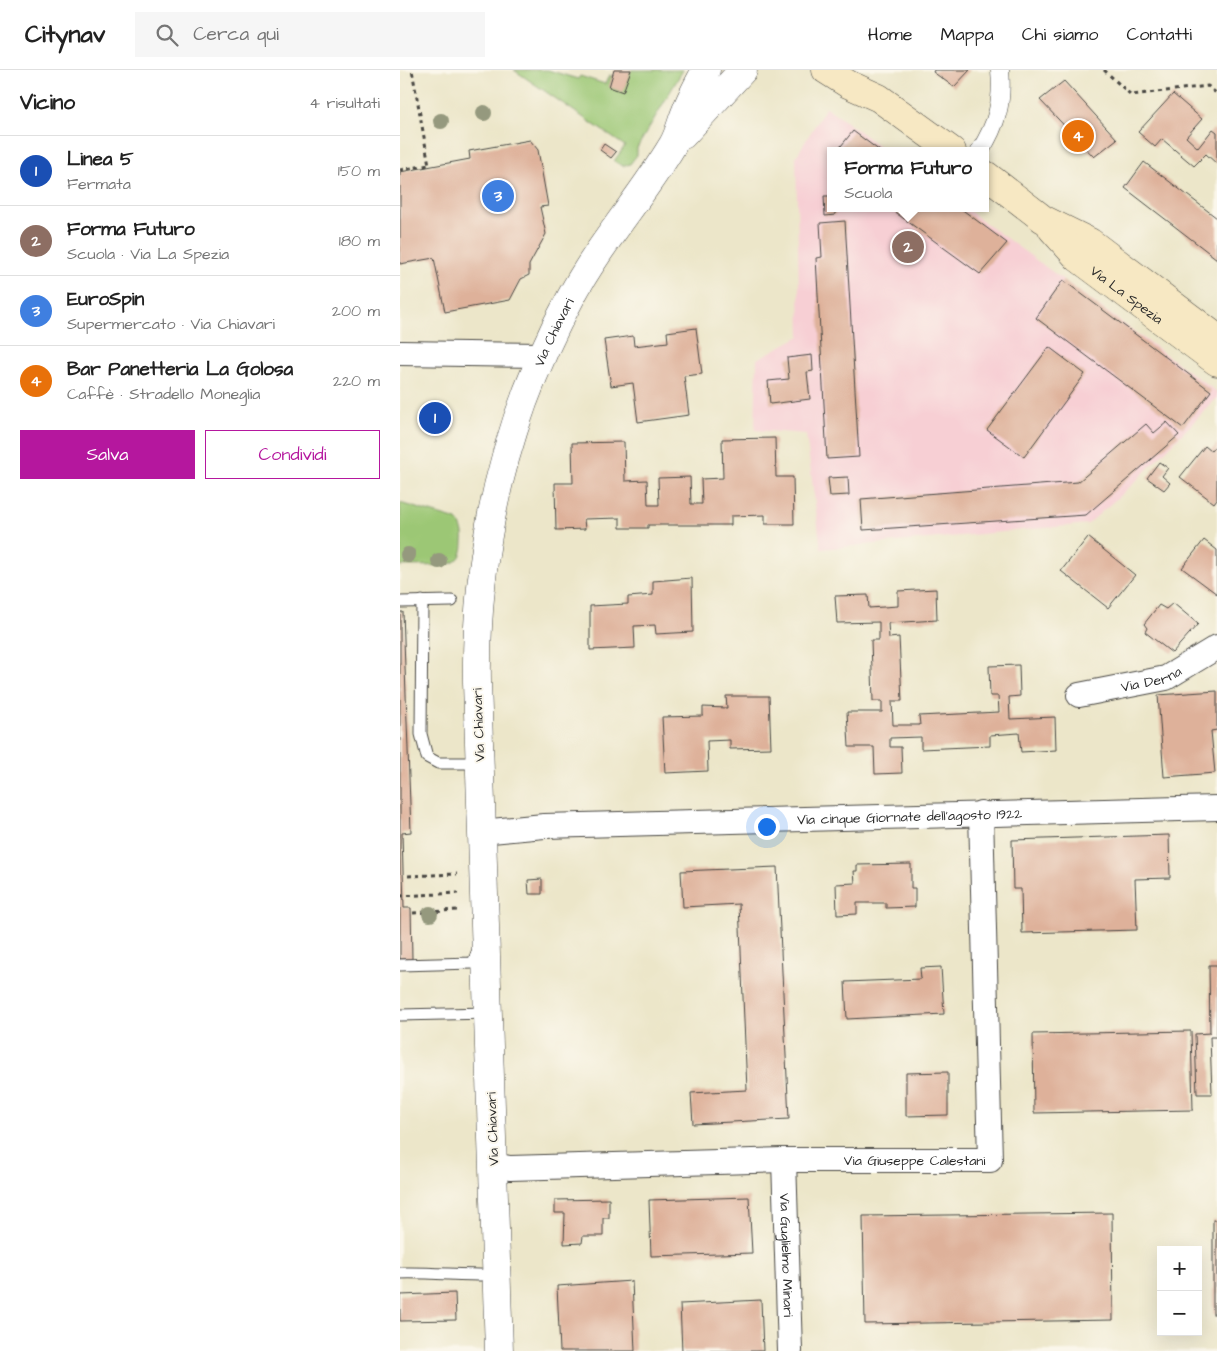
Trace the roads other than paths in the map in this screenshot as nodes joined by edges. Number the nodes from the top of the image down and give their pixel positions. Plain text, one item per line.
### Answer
1 (706, 70) edge
2 (743, 70) edge
3 (826, 70) edge
4 (854, 70) edge
5 (1000, 70) edge
6 (879, 98) junction
7 (673, 145) junction
8 (946, 147) edge
9 (983, 147) edge
10 (989, 177) edge
11 (1043, 219) junction
12 (1217, 338) edge
13 (400, 354) edge
14 (542, 356) junction
15 (1217, 362) edge
16 (452, 601) dead end
17 (400, 602) edge
18 (422, 602) junction
19 (1217, 647) edge
20 (1079, 695) dead end
21 (479, 763) junction
22 (1217, 808) edge
23 (981, 813) junction
24 (481, 832) junction
25 (484, 932) junction
26 (400, 965) edge
27 (488, 1013) junction
28 (400, 1015) edge
29 (784, 1160) junction
30 (493, 1165) junction
31 (400, 1273) edge
32 (496, 1275) junction
33 (499, 1351) edge
34 (790, 1351) edge

1 - 7 street, Via Chiavari
2 - 7 street, Via Chiavari
3 - 6 main road
4 - 6 main road
5 - 9 street
6 - 8 main road
7 - 14 street, Via Chiavari
10 - 11 main road, Via La Spezia
11 - 12 main road, Via La Spezia
11 - 15 main road, Via La Spezia
13 - 14 street
14 - 21 street, Via Chiavari
16 - 18 lane
17 - 18 lane
18 - 21 lane
19 - 20 street, Via Derna
21 - 24 street, Via Chiavari
22 - 23 street, Via cinque Giornate dell'agosto 1922
23 - 24 street, Via cinque Giornate dell'agosto 1922
23 - 29 street, Via Giuseppe Calestani
24 - 25 street, Via Chiavari
25 - 26 lane
25 - 27 street, Via Chiavari
27 - 28 lane
27 - 30 street, Via Chiavari
29 - 30 street, Via Giuseppe Calestani
29 - 34 street, Via Guglielmo Minari
30 - 32 street, Via Chiavari
31 - 32 lane
32 - 33 street, Via Chiavari

